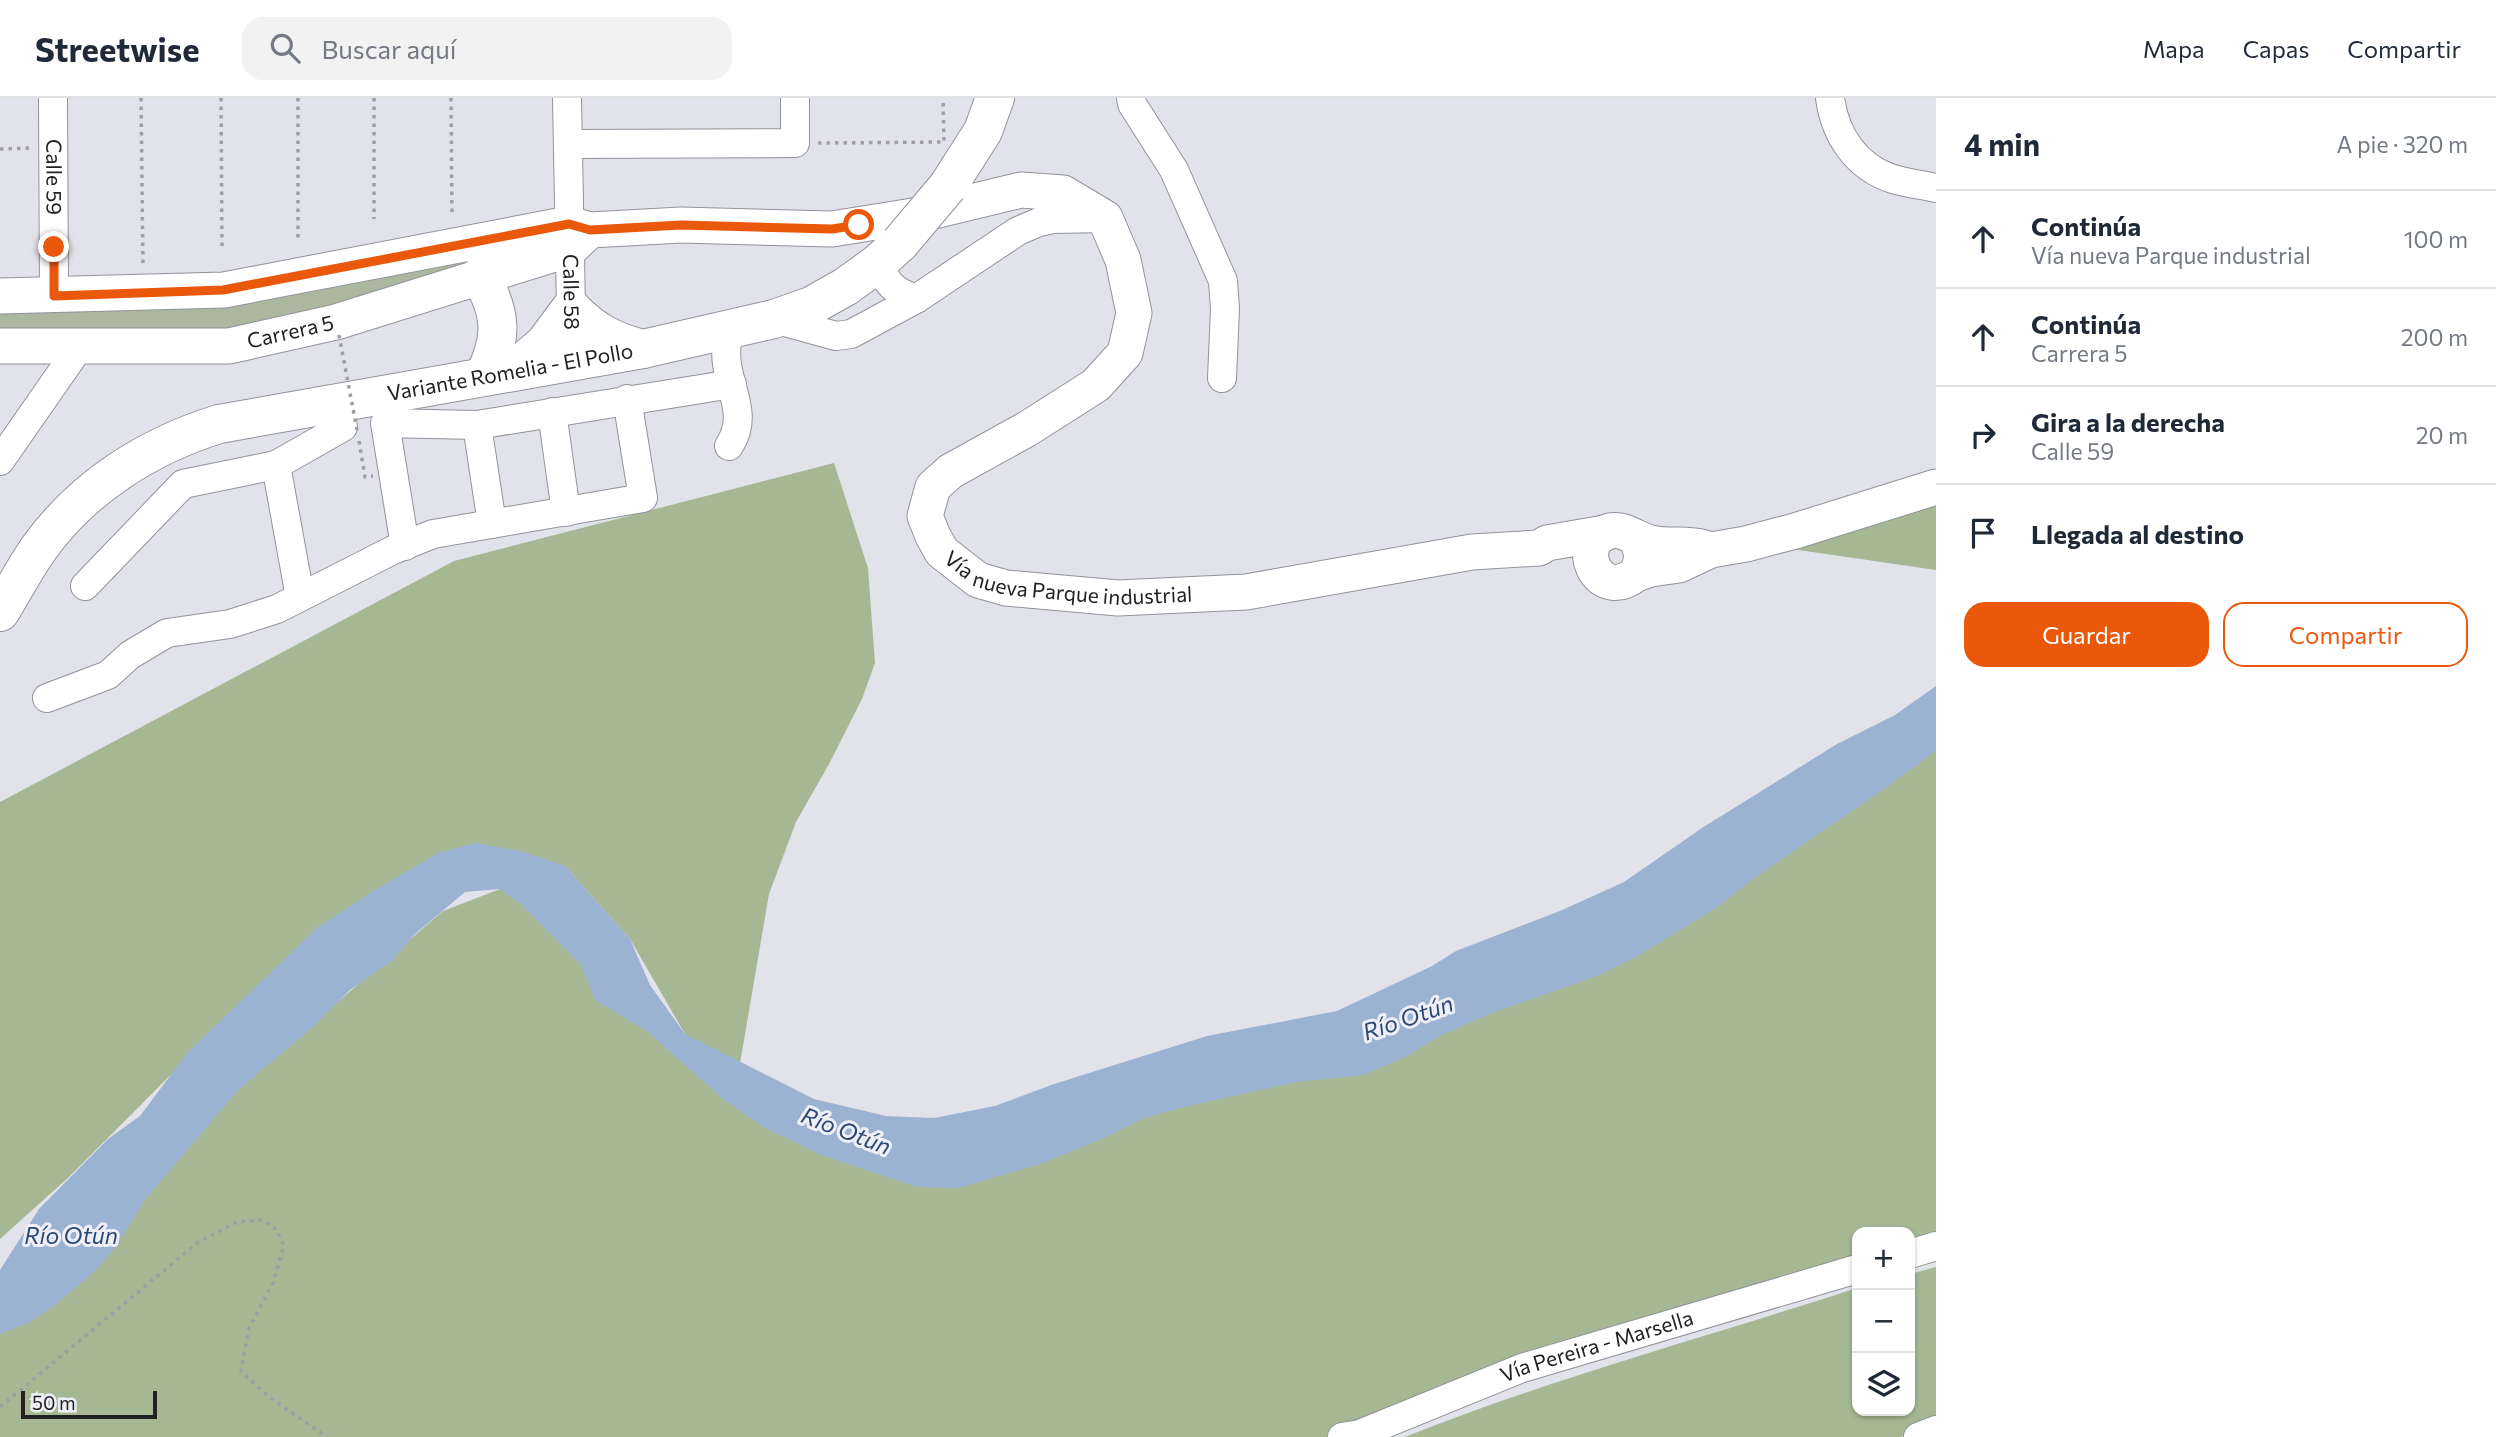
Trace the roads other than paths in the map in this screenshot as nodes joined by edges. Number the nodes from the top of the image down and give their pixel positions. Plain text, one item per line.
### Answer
1 (53, 98) edge
2 (567, 98) edge
3 (795, 98) edge
4 (995, 98) edge
5 (1131, 98) edge
6 (1830, 98) edge
7 (568, 144) junction
8 (1936, 188) edge
9 (1105, 218) junction
10 (576, 234) junction
11 (889, 254) junction
12 (480, 276) junction
13 (0, 296) edge
14 (54, 296) junction
15 (916, 299) junction
16 (571, 308) junction
17 (774, 319) junction
18 (728, 330) junction
19 (0, 346) edge
20 (80, 346) junction
21 (643, 349) junction
22 (572, 362) junction
23 (498, 374) junction
24 (1222, 378) dead end
25 (732, 384) junction
26 (627, 399) junction
27 (552, 412) junction
28 (347, 422) junction
29 (385, 423) junction
30 (477, 425) junction
31 (729, 446) dead end
32 (0, 461) edge
33 (276, 465) junction
34 (1936, 487) edge
35 (566, 512) junction
36 (492, 524) junction
37 (1619, 535) junction
38 (405, 546) junction
39 (1539, 548) junction
40 (1711, 550) junction
41 (1597, 574) junction
42 (1636, 574) junction
43 (86, 586) dead end
44 (300, 597) junction
45 (0, 612) edge
46 (47, 698) dead end
47 (1936, 1246) edge
48 (1915, 1252) edge
49 (1852, 1270) edge
50 (1936, 1430) edge
51 (1342, 1437) edge
52 (1918, 1437) edge

1 - 14 street, Calle 59
2 - 7 street, Calle 58
3 - 7 street
4 - 11 highway, Variante Romelia - El Pollo, bridge
5 - 24 street
6 - 8 street
7 - 10 street, Calle 58
9 - 10 main road
9 - 15 street
9 - 39 main road, Vía nueva Parque industrial
10 - 12 main road, Carrera 5
10 - 14 main road
10 - 16 street, Calle 58
11 - 15 street
11 - 17 highway, Variante Romelia - El Pollo
12 - 20 main road, Carrera 5
12 - 23 highway
13 - 14 main road
15 - 17 street
16 - 21 highway
16 - 22 street, Calle 58
16 - 23 highway
17 - 18 highway, Variante Romelia - El Pollo
18 - 21 highway, Variante Romelia - El Pollo
18 - 25 street
19 - 20 main road, Carrera 5
20 - 32 street
21 - 22 highway, Variante Romelia - El Pollo
22 - 23 highway, Variante Romelia - El Pollo
23 - 28 highway, Variante Romelia - El Pollo
25 - 26 street
25 - 31 street
26 - 27 street
26 - 35 street
27 - 30 street
27 - 35 street
28 - 29 street
28 - 33 street
28 - 45 highway, Variante Romelia - El Pollo
29 - 30 street
29 - 38 street
30 - 36 street
33 - 43 street
33 - 44 street
34 - 40 main road, Vía nueva Parque industrial
35 - 36 street
36 - 38 street
37 - 39 main road, Vía nueva Parque industrial
37 - 40 main road, Vía nueva Parque industrial
37 - 41 main road
37 - 42 main road
38 - 44 street
39 - 41 main road, Vía nueva Parque industrial
40 - 42 main road, Vía nueva Parque industrial
41 - 42 main road, Vía nueva Parque industrial
44 - 46 street
47 - 48 street
49 - 51 street, Vía Pereira - Marsella
50 - 52 street

